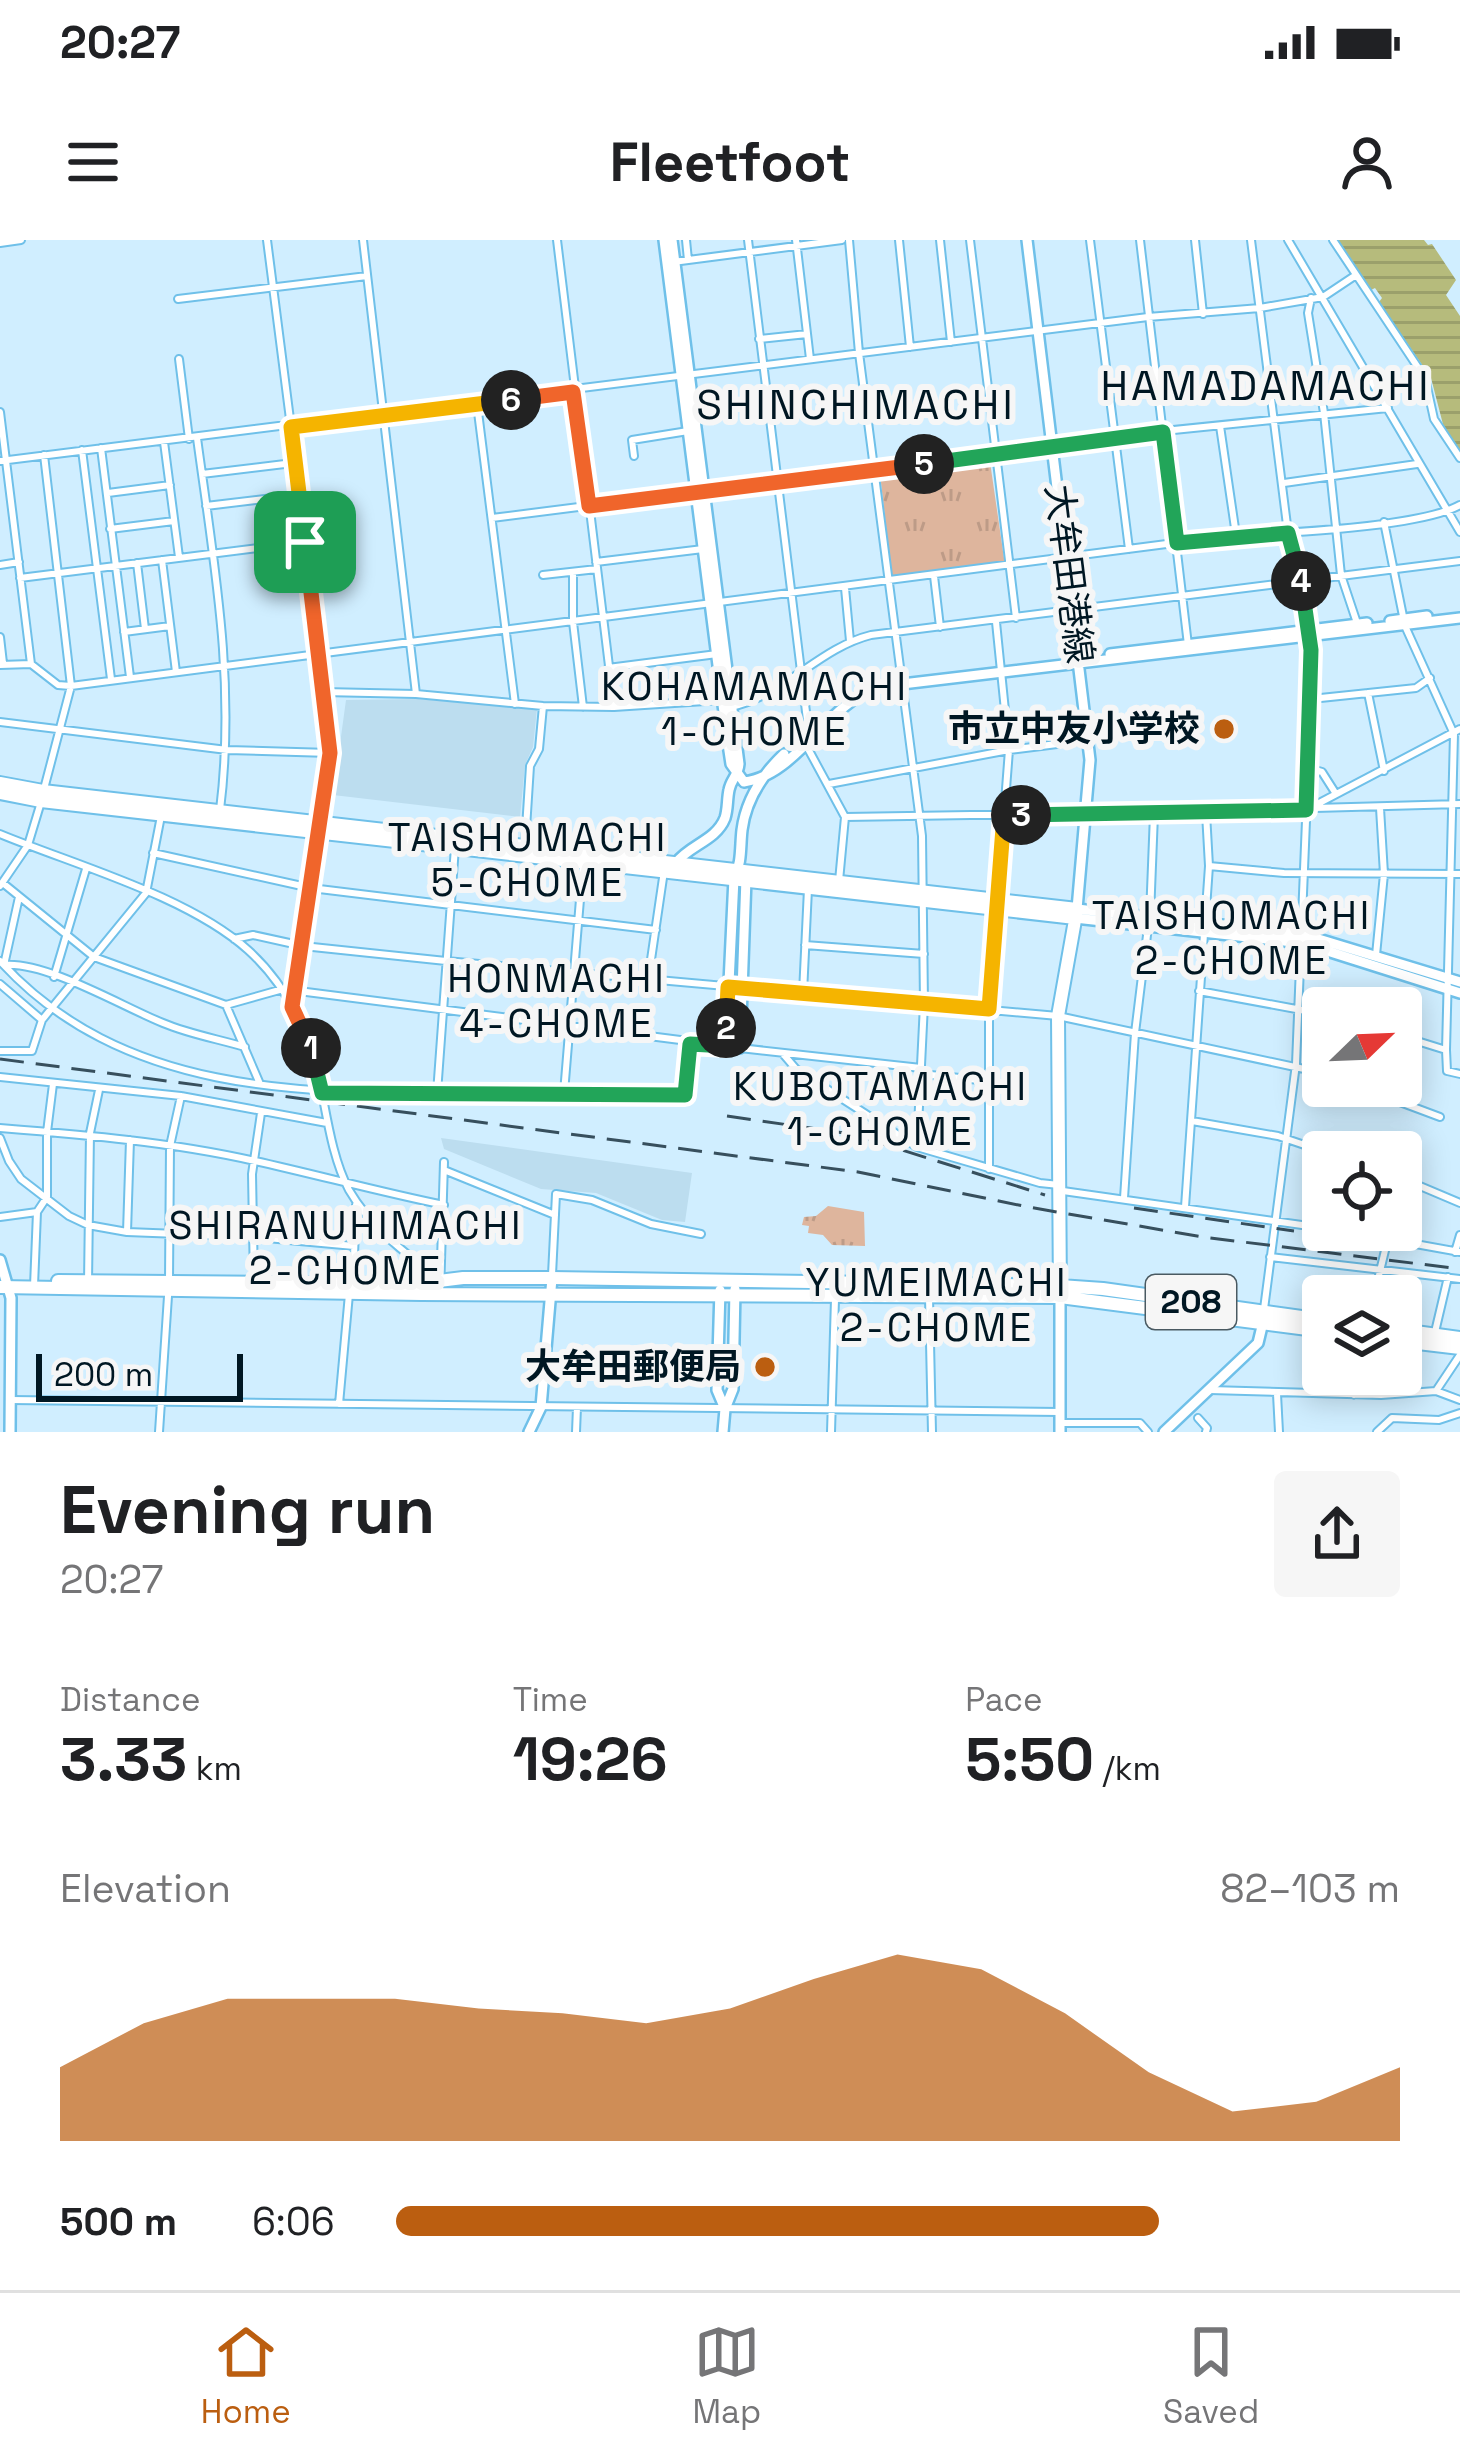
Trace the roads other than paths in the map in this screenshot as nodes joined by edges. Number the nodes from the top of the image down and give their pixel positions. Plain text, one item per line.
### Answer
1 (21, 240) edge
2 (267, 240) edge
3 (363, 240) edge
4 (557, 240) edge
5 (668, 240) edge
6 (686, 240) edge
7 (748, 240) edge
8 (846, 240) edge
9 (899, 240) edge
10 (940, 240) edge
11 (970, 240) edge
12 (1028, 240) edge
13 (1090, 240) edge
14 (1140, 240) edge
15 (1195, 240) edge
16 (1251, 240) edge
17 (1288, 240) edge
18 (1333, 240) edge
19 (0, 243) edge
20 (796, 243) edge
21 (749, 251) junction
22 (688, 260) junction
23 (671, 262) junction
24 (1356, 274) junction
25 (368, 276) junction
26 (273, 287) junction
27 (1323, 297) junction
28 (1311, 298) junction
29 (178, 299) dead end
30 (1260, 308) junction
31 (1204, 315) junction
32 (1148, 317) junction
33 (1100, 323) junction
34 (1039, 330) junction
35 (807, 334) junction
36 (981, 338) junction
37 (758, 339) junction
38 (951, 342) junction
39 (910, 347) junction
40 (859, 353) junction
41 (179, 359) dead end
42 (810, 359) junction
43 (762, 365) junction
44 (685, 376) junction
45 (573, 392) junction
46 (476, 404) junction
47 (1388, 408) junction
48 (0, 412) edge
49 (1324, 413) junction
50 (382, 416) junction
51 (1275, 420) junction
52 (1220, 425) junction
53 (291, 427) junction
54 (688, 431) junction
55 (1163, 432) junction
56 (1115, 436) junction
57 (193, 438) junction
58 (164, 442) junction
59 (1052, 444) junction
60 (101, 448) junction
61 (82, 451) junction
62 (996, 454) junction
63 (44, 455) junction
64 (634, 456) dead end
65 (1460, 458) edge
66 (3, 461) edge
67 (295, 463) junction
68 (1417, 464) junction
69 (875, 470) junction
70 (202, 474) junction
71 (1332, 476) junction
72 (778, 480) junction
73 (1284, 483) junction
74 (170, 485) junction
75 (5, 488) edge
76 (700, 492) junction
77 (106, 493) junction
78 (299, 494) junction
79 (1460, 505) edge
80 (206, 506) junction
81 (589, 506) junction
82 (1446, 513) junction
83 (492, 518) junction
84 (174, 521) junction
85 (1384, 522) junction
86 (1337, 527) junction
87 (110, 529) junction
88 (1460, 532) edge
89 (1288, 533) junction
90 (1237, 535) junction
91 (305, 542) junction
92 (1177, 543) junction
93 (704, 549) junction
94 (1129, 549) junction
95 (213, 554) junction
96 (1067, 557) junction
97 (179, 558) junction
98 (162, 560) junction
99 (1460, 561) edge
100 (19, 562) junction
101 (137, 563) junction
102 (0, 565) edge
103 (596, 565) junction
104 (115, 566) junction
105 (1010, 567) junction
106 (1394, 568) junction
107 (97, 569) junction
108 (573, 572) junction
109 (59, 575) junction
110 (543, 575) dead end
111 (1341, 575) junction
112 (934, 576) junction
113 (20, 578) junction
114 (1301, 581) junction
115 (889, 582) junction
116 (844, 587) junction
117 (793, 594) junction
118 (1183, 595) junction
119 (714, 605) junction
120 (1073, 611) junction
121 (1460, 615) edge
122 (1016, 618) junction
123 (604, 619) junction
124 (996, 620) junction
125 (573, 622) junction
126 (1404, 623) junction
127 (170, 626) junction
128 (940, 627) junction
129 (1358, 627) junction
130 (145, 629) junction
131 (506, 629) junction
132 (124, 632) junction
133 (894, 632) junction
134 (1309, 634) junction
135 (0, 637) edge
136 (850, 641) junction
137 (412, 642) junction
138 (1188, 645) junction
139 (717, 654) junction
140 (318, 655) junction
141 (1080, 660) junction
142 (31, 664) junction
143 (2, 665) edge
144 (227, 665) junction
145 (608, 668) junction
146 (1000, 669) junction
147 (176, 672) junction
148 (801, 674) junction
149 (130, 678) junction
150 (1430, 678) junction
151 (111, 681) junction
152 (900, 682) junction
153 (70, 686) junction
154 (323, 692) junction
155 (1368, 693) junction
156 (416, 694) junction
157 (1311, 699) junction
158 (727, 703) junction
159 (515, 704) junction
160 (543, 706) junction
161 (583, 707) junction
162 (614, 707) junction
163 (0, 722) edge
164 (61, 730) junction
165 (813, 731) junction
166 (1457, 732) edge
167 (1089, 740) junction
168 (805, 742) junction
169 (227, 750) junction
170 (1009, 750) junction
171 (330, 753) junction
172 (1458, 756) edge
173 (912, 768) junction
174 (1308, 768) junction
175 (1384, 771) junction
176 (738, 775) junction
177 (762, 778) junction
178 (0, 783) edge
179 (829, 784) junction
180 (0, 793) edge
181 (1336, 794) junction
182 (42, 796) junction
183 (1457, 804) edge
184 (1380, 808) junction
185 (1309, 809) junction
186 (219, 811) junction
187 (1206, 812) junction
188 (161, 814) junction
189 (1088, 814) junction
190 (1154, 814) junction
191 (920, 815) junction
192 (1004, 815) junction
193 (845, 817) junction
194 (320, 827) junction
195 (719, 829) junction
196 (742, 832) junction
197 (0, 833) edge
198 (28, 845) junction
199 (455, 848) junction
200 (524, 850) junction
201 (153, 853) junction
202 (584, 861) junction
203 (1209, 866) junction
204 (671, 868) junction
205 (86, 869) junction
206 (1305, 872) junction
207 (1384, 874) junction
208 (1455, 874) edge
209 (740, 876) junction
210 (839, 881) junction
211 (809, 882) junction
212 (2, 885) edge
213 (311, 889) junction
214 (146, 893) junction
215 (19, 896) junction
216 (924, 896) junction
217 (999, 904) junction
218 (450, 906) junction
219 (1076, 914) junction
220 (579, 921) junction
221 (1149, 921) junction
222 (1204, 928) junction
223 (656, 930) junction
224 (68, 936) junction
225 (1302, 938) junction
226 (234, 939) junction
227 (806, 945) junction
228 (303, 946) junction
229 (924, 954) junction
230 (1376, 955) junction
231 (94, 958) junction
232 (446, 961) junction
233 (2, 963) edge
234 (574, 974) junction
235 (54, 977) junction
236 (648, 980) junction
237 (73, 983) junction
238 (0, 984) edge
239 (1455, 986) edge
240 (728, 987) junction
241 (742, 988) junction
242 (283, 989) junction
243 (297, 991) junction
244 (1199, 991) junction
245 (803, 993) junction
246 (924, 1004) junction
247 (226, 1005) junction
248 (292, 1007) junction
249 (1299, 1007) junction
250 (52, 1008) junction
251 (1302, 1008) edge
252 (989, 1009) junction
253 (443, 1012) junction
254 (1058, 1016) junction
255 (42, 1020) junction
256 (568, 1027) junction
257 (1135, 1033) junction
258 (1422, 1043) edge
259 (690, 1044) junction
260 (1197, 1045) junction
261 (726, 1046) junction
262 (245, 1047) junction
263 (740, 1048) junction
264 (1446, 1050) junction
265 (0, 1051) edge
266 (781, 1053) junction
267 (1296, 1064) junction
268 (1302, 1066) edge
269 (920, 1071) junction
270 (1460, 1074) edge
271 (0, 1077) edge
272 (989, 1081) junction
273 (53, 1084) junction
274 (260, 1086) junction
275 (99, 1090) junction
276 (322, 1093) junction
277 (437, 1093) junction
278 (564, 1093) junction
279 (181, 1096) junction
280 (1411, 1107) edge
281 (261, 1113) junction
282 (1440, 1118) dead end
283 (1192, 1120) junction
284 (327, 1123) junction
285 (0, 1128) edge
286 (47, 1132) junction
287 (90, 1133) junction
288 (1284, 1137) junction
289 (0, 1138) edge
290 (130, 1140) junction
291 (1302, 1144) edge
292 (170, 1146) junction
293 (917, 1147) junction
294 (253, 1160) junction
295 (989, 1169) junction
296 (346, 1185) junction
297 (1422, 1187) edge
298 (1059, 1188) junction
299 (47, 1197) junction
300 (1124, 1198) junction
301 (356, 1200) junction
302 (1460, 1203) edge
303 (444, 1205) junction
304 (1185, 1207) junction
305 (37, 1212) junction
306 (555, 1215) junction
307 (0, 1216) edge
308 (1275, 1220) junction
309 (1302, 1224) edge
310 (88, 1225) junction
311 (128, 1232) junction
312 (701, 1234) dead end
313 (169, 1235) junction
314 (1460, 1235) edge
315 (256, 1237) junction
316 (1422, 1245) edge
317 (354, 1246) junction
318 (1385, 1251) edge
319 (1458, 1252) edge
320 (1270, 1257) junction
321 (0, 1260) edge
322 (1381, 1270) junction
323 (1379, 1275) edge
324 (1448, 1277) junction
325 (1460, 1279) edge
326 (34, 1286) junction
327 (89, 1286) junction
328 (169, 1286) junction
329 (254, 1286) junction
330 (551, 1286) junction
331 (4, 1287) edge
332 (351, 1287) junction
333 (440, 1287) junction
334 (728, 1288) junction
335 (1060, 1292) junction
336 (836, 1295) junction
337 (929, 1297) junction
338 (1264, 1318) junction
339 (1302, 1319) edge
340 (1302, 1326) edge
341 (1422, 1333) edge
342 (1435, 1335) junction
343 (1460, 1338) edge
344 (6, 1344) edge
345 (1422, 1345) edge
346 (1460, 1352) edge
347 (1210, 1390) junction
348 (1436, 1391) junction
349 (1422, 1392) edge
350 (1277, 1394) junction
351 (1302, 1394) edge
352 (10, 1400) junction
353 (1460, 1400) edge
354 (161, 1402) junction
355 (339, 1404) junction
356 (541, 1407) junction
357 (578, 1407) junction
358 (725, 1409) junction
359 (831, 1411) junction
360 (930, 1411) junction
361 (1460, 1413) edge
362 (1198, 1418) dead end
363 (1059, 1425) edge
364 (10, 1432) edge
365 (160, 1432) edge
366 (529, 1432) edge
367 (576, 1432) edge
368 (723, 1432) edge
369 (831, 1432) edge
370 (932, 1432) edge
371 (1148, 1432) edge
372 (1164, 1432) edge
373 (1206, 1432) edge
374 (1279, 1432) edge
375 (1377, 1432) edge

1 - 19 street
2 - 26 street
3 - 25 street
4 - 45 street
5 - 23 street
6 - 22 street
7 - 21 street
8 - 20 street
8 - 40 street
9 - 39 street
10 - 38 street
11 - 36 street
12 - 34 street, 大牟田港線
13 - 33 street
14 - 32 street
15 - 31 street
16 - 30 street
17 - 27 street
18 - 24 street
20 - 21 street
20 - 35 street
21 - 22 street
21 - 37 street
22 - 23 street
23 - 44 street
24 - 27 street
24 - 65 street
25 - 26 street
25 - 50 street
26 - 29 street
26 - 53 street
27 - 28 street
27 - 47 street
28 - 30 street
28 - 49 street
30 - 31 street
30 - 51 street
31 - 32 street
32 - 33 street
32 - 55 street
33 - 34 street
33 - 56 street
34 - 36 street
34 - 59 street, 大牟田港線
35 - 37 street
35 - 42 street
36 - 38 street
36 - 62 street
37 - 43 street
38 - 39 street
39 - 40 street
40 - 42 street
40 - 69 street
41 - 57 street
42 - 43 street
43 - 44 street
43 - 72 street
44 - 45 street
44 - 54 street
44 - 76 street
45 - 46 street
45 - 81 street
46 - 50 street
46 - 83 street
47 - 49 street
47 - 68 street
48 - 66 street
49 - 51 street
49 - 71 street
50 - 53 street
50 - 137 street
51 - 52 street
51 - 73 street
52 - 55 street
52 - 90 street
53 - 57 street
53 - 67 street
54 - 64 street
54 - 76 street
55 - 56 street
55 - 92 street
56 - 59 street
56 - 94 street
57 - 58 street
57 - 70 street
58 - 60 street
58 - 74 street
59 - 62 street
59 - 96 street, 大牟田港線
60 - 61 street
60 - 77 street
61 - 63 street
61 - 107 street
62 - 69 street
62 - 105 street
63 - 66 street
63 - 109 street
66 - 75 street
67 - 70 street
67 - 78 street
68 - 71 street
68 - 82 street
69 - 72 street
69 - 115 street
70 - 80 street
71 - 73 street
71 - 86 street
72 - 76 street
72 - 117 street
73 - 89 street
74 - 77 street
74 - 84 street
75 - 100 street
76 - 81 street
76 - 93 street
76 - 119 street
77 - 87 street
78 - 80 street
78 - 91 street
79 - 82 street
80 - 95 street
81 - 83 street
81 - 103 street
82 - 85 street
82 - 88 street
83 - 131 street
84 - 87 street
84 - 97 street
85 - 86 street
85 - 106 street
86 - 89 street
86 - 111 street
87 - 104 street
89 - 90 street
89 - 114 street
90 - 92 street
91 - 95 street
91 - 140 street
92 - 94 street
92 - 118 street
93 - 103 street
93 - 119 street
94 - 96 street
95 - 97 street
95 - 144 street
96 - 105 street
96 - 120 street, 大牟田港線
97 - 98 street
98 - 101 street
98 - 127 street
99 - 106 street
100 - 102 street
100 - 113 street
101 - 104 street
101 - 130 street
103 - 108 street
103 - 123 street
104 - 107 street
104 - 132 street
105 - 112 street
105 - 122 street
106 - 111 street
106 - 126 street
107 - 109 street
107 - 151 street
108 - 110 street
108 - 125 street
109 - 113 street
109 - 153 street
111 - 114 street
111 - 129 street
112 - 115 street
112 - 128 street
113 - 142 street
114 - 118 street
114 - 134 street
115 - 116 street
115 - 133 street
116 - 117 street
116 - 136 street
117 - 119 street
117 - 148 street
118 - 120 street
118 - 138 street
119 - 123 street
119 - 139 street
119 - 158 street
120 - 122 street
120 - 141 street, 大牟田港線
121 - 126 street
122 - 124 street
123 - 125 street
123 - 145 street
124 - 128 street
124 - 146 street
125 - 131 street
125 - 161 street
126 - 129 street
126 - 150 street
127 - 130 street
127 - 147 street
128 - 133 street
129 - 134 street
130 - 132 street
131 - 137 street
131 - 159 street
132 - 149 street
133 - 136 street
133 - 152 street
134 - 138 street
134 - 141 street
134 - 157 street
135 - 143 street
136 - 148 street
137 - 140 street
137 - 156 street
138 - 141 street
139 - 145 street
139 - 158 street
140 - 144 street
140 - 154 street
141 - 146 street
141 - 167 street, 大牟田港線
142 - 143 street
142 - 153 street
144 - 147 street
144 - 169 street
145 - 162 street
146 - 152 street
146 - 170 street
147 - 149 street
148 - 158 street
148 - 165 street
149 - 151 street
150 - 155 street
150 - 166 street
151 - 153 street
152 - 165 street
152 - 173 street
153 - 164 street
154 - 156 street
154 - 171 street
155 - 157 street
155 - 175 street
156 - 159 street
157 - 174 street
158 - 162 street
158 - 176 street
159 - 160 street
160 - 161 street
160 - 200 street
161 - 162 street
163 - 164 street
164 - 169 street
164 - 182 street
165 - 168 street
165 - 177 street
166 - 172 street
166 - 175 street
167 - 170 street
167 - 189 street, 大牟田港線
168 - 177 street
168 - 179 street
169 - 171 street
169 - 186 street
170 - 173 street
170 - 192 street
171 - 194 street
172 - 183 street
173 - 179 street
173 - 191 street
174 - 181 street
174 - 185 street
175 - 181 street
176 - 177 street
176 - 195 street
177 - 196 street
178 - 182 highway
179 - 193 street
180 - 182 highway
181 - 185 street
182 - 186 highway
182 - 188 highway
182 - 198 street
183 - 184 street
183 - 208 street
184 - 185 street
184 - 207 street
185 - 187 street
185 - 206 street
186 - 194 highway
187 - 190 street
187 - 203 street
188 - 194 highway
188 - 201 street
189 - 190 street
189 - 192 street
189 - 219 street, 大牟田港線
190 - 221 street
191 - 192 street
191 - 193 street
191 - 216 street
192 - 217 street
193 - 210 street
194 - 199 highway
194 - 200 highway
194 - 213 street
195 - 196 street
195 - 204 street
196 - 209 street
197 - 198 street
198 - 205 street
198 - 212 street
199 - 200 highway
199 - 218 street
200 - 202 highway
200 - 204 highway
201 - 213 street
201 - 214 street
202 - 204 highway
202 - 220 street
203 - 206 street
203 - 222 street
204 - 209 highway
204 - 223 street
205 - 214 street
205 - 224 street
206 - 207 street
206 - 225 street
207 - 208 street
207 - 230 street
208 - 239 street
209 - 211 highway
209 - 240 street
209 - 241 street
210 - 211 highway
210 - 216 highway
211 - 216 highway
211 - 227 street
212 - 215 street
213 - 218 street
213 - 228 street
214 - 226 street
214 - 231 street
215 - 224 street
215 - 233 street
216 - 217 highway
216 - 229 street
217 - 219 highway
217 - 252 street
218 - 220 street
218 - 232 street
219 - 221 street
219 - 254 highway
220 - 223 street
220 - 234 street
221 - 222 street
221 - 257 street
222 - 225 street
222 - 244 street
223 - 236 street
224 - 231 street
224 - 235 street
225 - 230 street
225 - 239 street
225 - 249 street
226 - 228 street
226 - 242 street
227 - 229 street
227 - 245 street
228 - 232 street
228 - 243 street
229 - 246 street
230 - 239 street
231 - 237 street
231 - 247 street
232 - 234 street
232 - 253 street
233 - 235 street
233 - 250 street
234 - 236 street
234 - 256 street
235 - 237 street
236 - 240 street
237 - 250 street
237 - 262 street
238 - 255 street
239 - 264 street
240 - 241 street
240 - 261 street
241 - 245 street
241 - 263 street
242 - 243 street
242 - 247 street
242 - 248 street
243 - 248 street
243 - 253 street
244 - 249 street
244 - 260 street
245 - 246 street
246 - 252 street
246 - 269 street
247 - 262 street
248 - 276 street
249 - 251 street
249 - 267 street
250 - 255 street
250 - 274 street
252 - 254 street
252 - 272 street
253 - 256 street
253 - 277 street
254 - 257 street
254 - 298 highway
255 - 265 street
256 - 259 street
256 - 278 street
257 - 260 street
257 - 300 street
258 - 264 street
259 - 261 street
259 - 278 street
260 - 267 street
260 - 283 street
261 - 263 street
262 - 274 street
263 - 266 street
264 - 270 street
266 - 269 street
266 - 293 street
267 - 268 street
267 - 288 street
269 - 272 street
269 - 293 street
271 - 273 street
272 - 295 street
273 - 275 street
273 - 286 street
274 - 276 street
275 - 279 street
275 - 287 street
276 - 277 street
276 - 284 street
277 - 278 street
279 - 281 street
279 - 292 street
280 - 282 street
281 - 284 street
281 - 294 street
283 - 288 street
283 - 304 street
284 - 296 street
285 - 286 street
286 - 287 street
286 - 299 street
287 - 290 street
287 - 310 street
288 - 291 street
288 - 308 street
289 - 299 street
290 - 292 street
290 - 311 street
292 - 294 street
292 - 313 street
293 - 295 street
294 - 296 street
294 - 315 street
295 - 298 street
296 - 301 street
296 - 303 street
297 - 302 street
298 - 300 street
298 - 335 highway
299 - 305 street
299 - 310 street
300 - 304 street
301 - 317 street
301 - 333 street
303 - 306 street
303 - 333 street
304 - 308 street
305 - 307 street
305 - 326 street
306 - 312 street
306 - 330 street
308 - 309 street
308 - 320 street
310 - 311 street
310 - 327 street
311 - 313 street
313 - 315 street
313 - 328 street
314 - 319 street
315 - 317 street
315 - 329 street
316 - 319 street
317 - 332 street
318 - 322 street
320 - 322 street
320 - 338 street
321 - 331 street
322 - 323 street
322 - 324 street
324 - 325 street
324 - 342 street
326 - 327 highway, 208
326 - 331 highway, 208
327 - 328 highway, 208
328 - 329 highway, 208
328 - 354 street
329 - 332 highway, 208
330 - 333 highway, 208
330 - 334 highway, 208
330 - 356 street
331 - 344 street
332 - 333 highway, 208
332 - 355 street
334 - 335 highway, 208
334 - 336 highway, 208
334 - 358 street
335 - 337 highway, 208
335 - 338 highway, 208
335 - 363 street
336 - 337 highway, 208
336 - 359 street
337 - 360 street
338 - 339 highway, 208
338 - 340 highway, 208
338 - 347 street
341 - 342 highway
342 - 343 highway
344 - 352 street
345 - 346 highway
346 - 348 street
347 - 350 street
347 - 372 street
348 - 349 street
348 - 353 street
350 - 351 street
350 - 374 street
352 - 354 street
352 - 364 street
354 - 355 street
354 - 365 street
355 - 356 street
356 - 357 street
356 - 366 street
357 - 358 street
357 - 367 street
358 - 359 street
358 - 368 street
359 - 360 street
359 - 369 street
360 - 363 street
360 - 370 street
361 - 375 street
362 - 373 street
363 - 371 street

